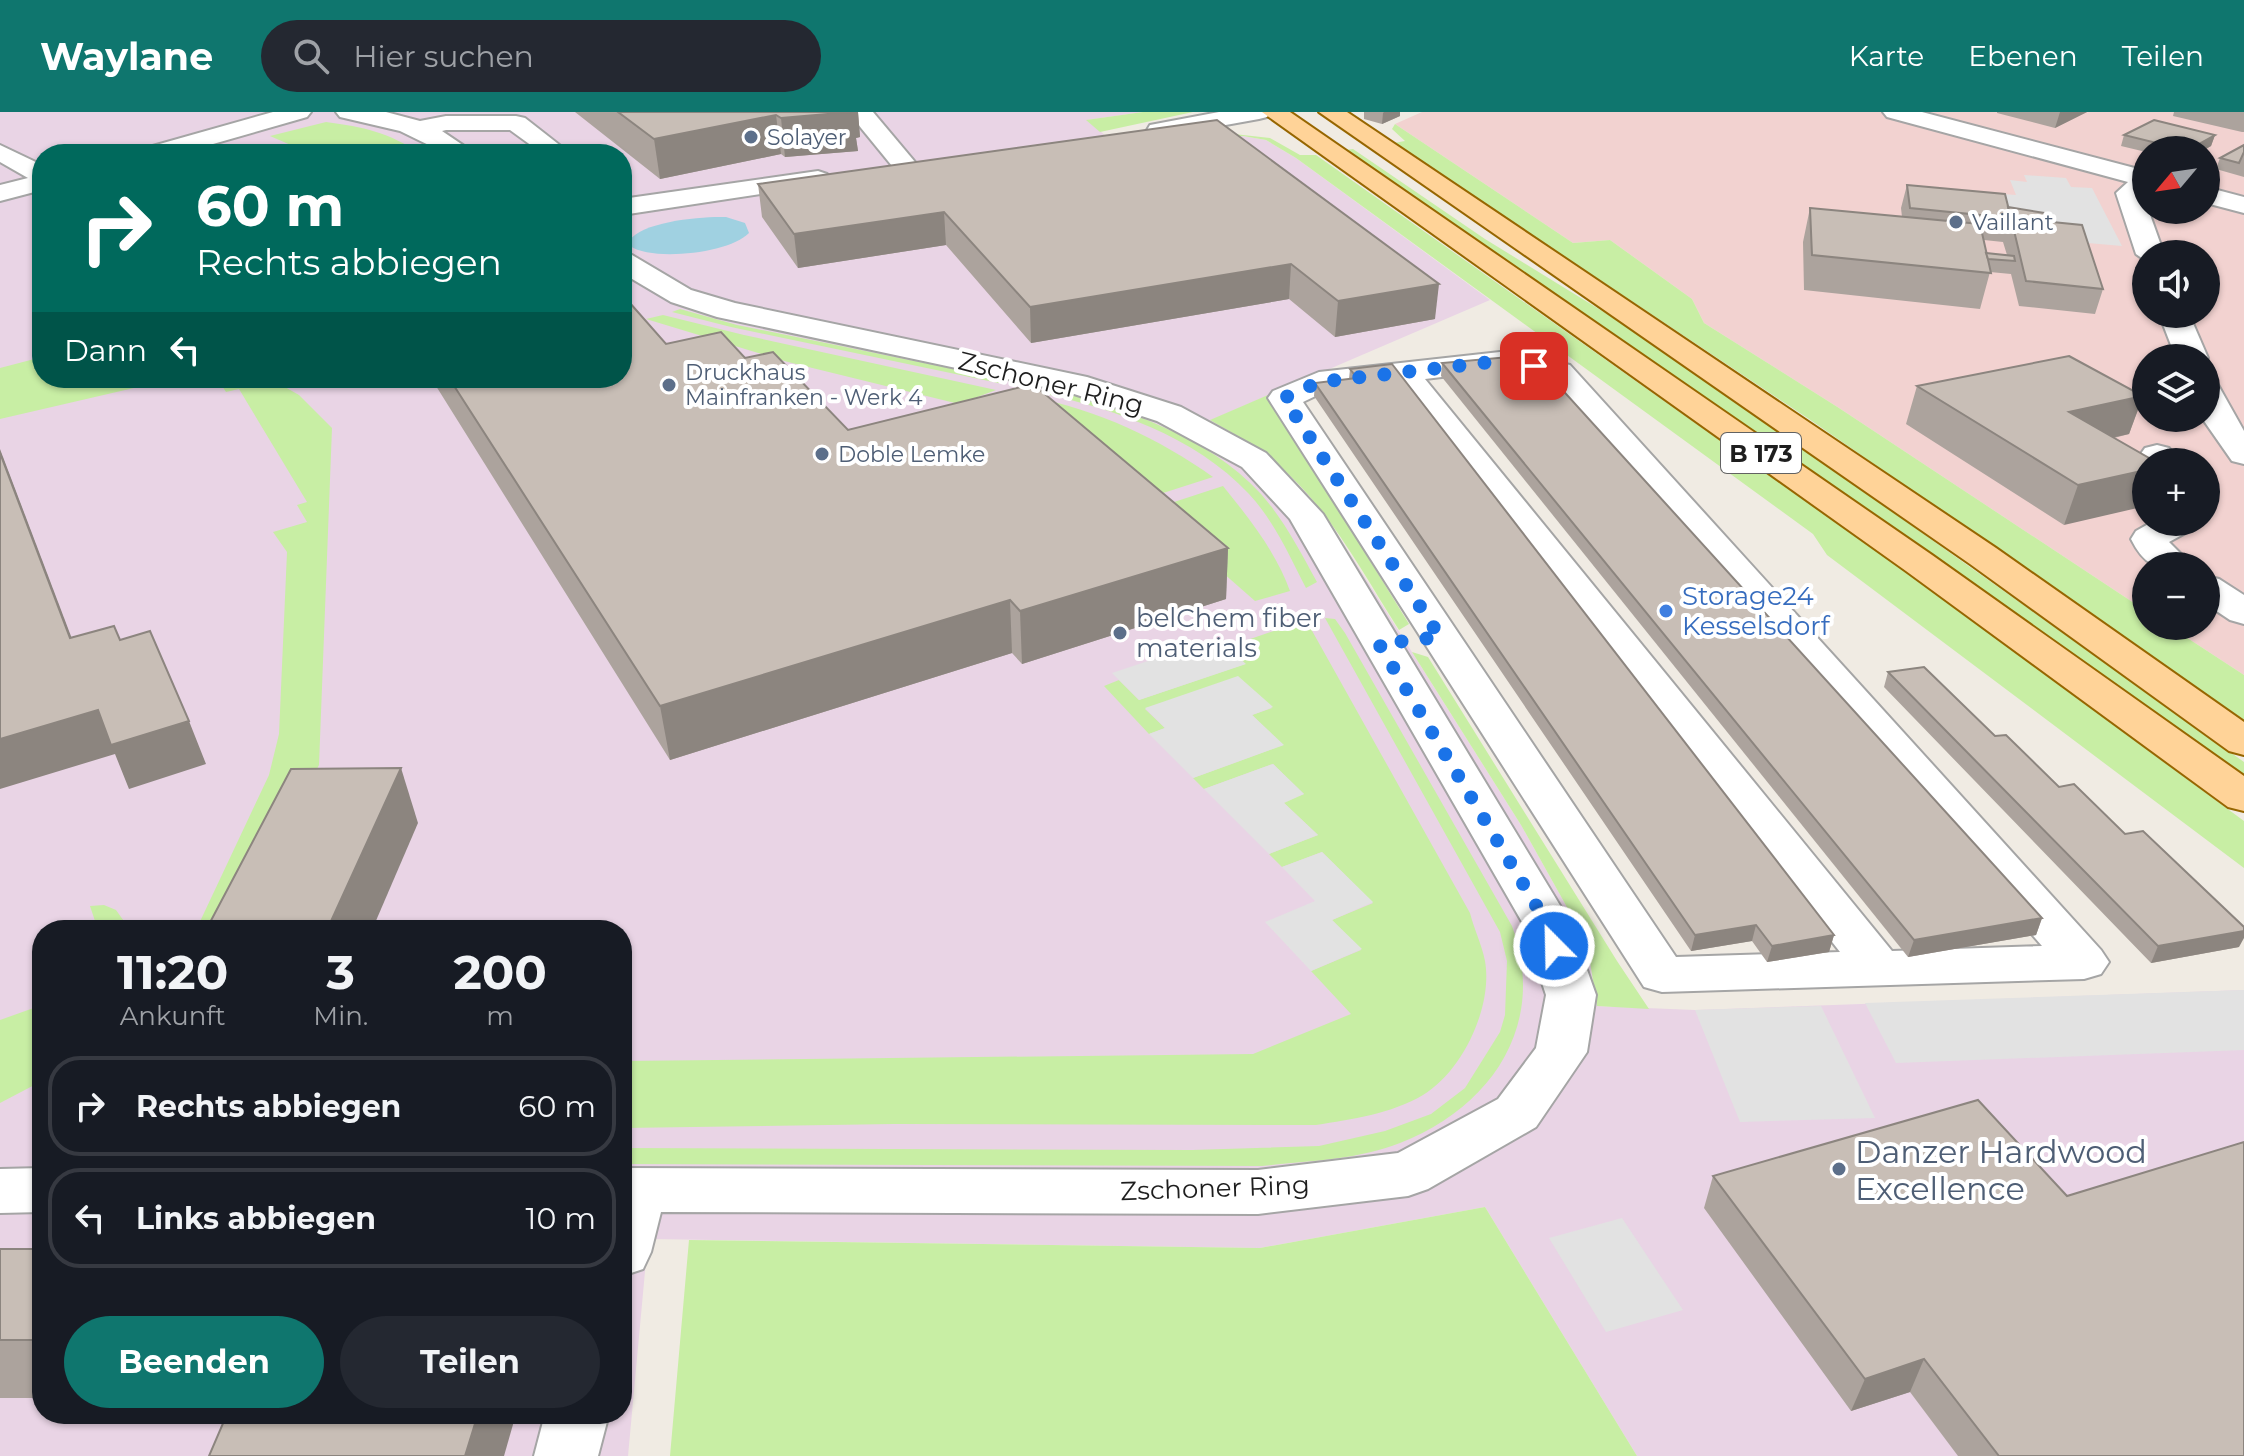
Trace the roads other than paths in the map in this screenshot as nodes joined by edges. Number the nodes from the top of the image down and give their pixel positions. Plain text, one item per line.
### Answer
1 (299, 112) edge
2 (348, 112) edge
3 (860, 112) edge
4 (1259, 112) edge
5 (1274, 112) edge
6 (1331, 112) edge
7 (1895, 112) edge
8 (423, 128) junction
9 (1136, 134) edge
10 (210, 139) junction
11 (190, 144) edge
12 (221, 144) edge
13 (448, 144) edge
14 (545, 144) edge
15 (0, 152) edge
16 (933, 163) edge
17 (906, 167) junction
18 (32, 170) edge
19 (875, 171) edge
20 (844, 176) edge
21 (2132, 176) edge
22 (32, 185) edge
23 (0, 193) edge
24 (2220, 199) edge
25 (2244, 205) edge
26 (632, 206) edge
27 (632, 267) edge
28 (1402, 372) junction
29 (2220, 422) edge
30 (2244, 454) edge
31 (2154, 536) edge
32 (2156, 552) edge
33 (2220, 596) edge
34 (2244, 612) edge
35 (1440, 637) junction
36 (1379, 644) junction
37 (2244, 742) edge
38 (2244, 797) edge
39 (1879, 968) junction
40 (32, 1190) edge
41 (632, 1190) edge
42 (0, 1191) edge
43 (574, 1424) edge
44 (566, 1456) edge

1 - 10 street
2 - 8 street
3 - 17 street
4 - 9 street
5 - 38 main road, B 173
6 - 37 main road, B 173
7 - 21 street
8 - 13 street
8 - 14 street
10 - 11 street
10 - 12 street
15 - 18 street
16 - 17 street
17 - 19 street
20 - 26 street
22 - 23 street
24 - 25 street
27 - 36 street, Zschoner Ring
28 - 35 street
28 - 39 street
28 - 39 street
29 - 30 street
31 - 32 street
33 - 34 street
35 - 36 street
35 - 39 street
36 - 41 street, Zschoner Ring
40 - 42 street
43 - 44 street

